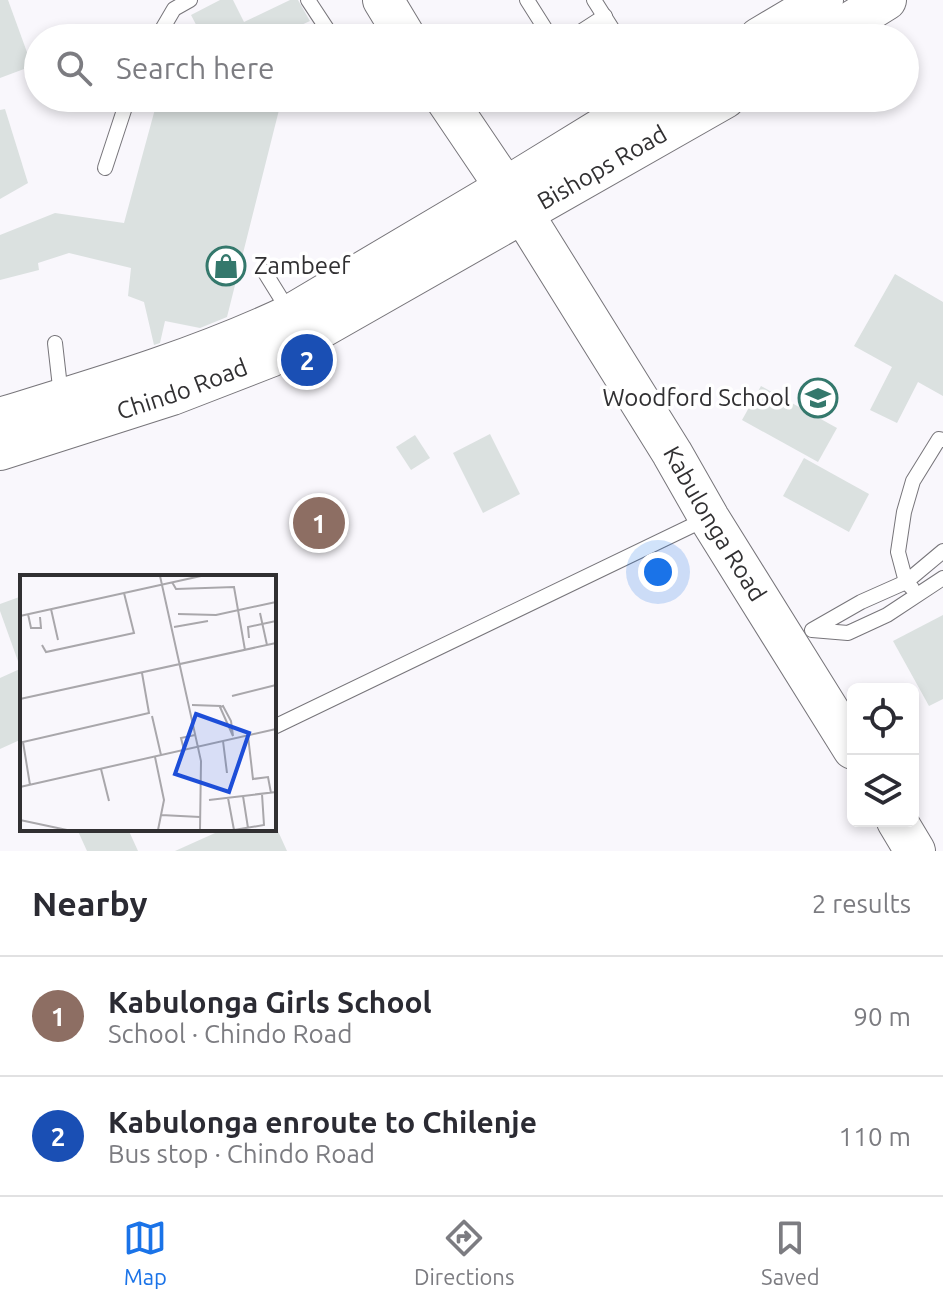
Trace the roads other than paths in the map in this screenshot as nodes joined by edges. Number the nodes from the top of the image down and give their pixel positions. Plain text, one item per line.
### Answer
1 (190, 0) edge
2 (308, 0) edge
3 (527, 0) edge
4 (594, 0) edge
5 (823, 0) edge
6 (886, 0) edge
7 (605, 16) junction
8 (165, 24) edge
9 (324, 24) edge
10 (542, 24) edge
11 (593, 24) edge
12 (610, 24) edge
13 (783, 24) edge
14 (847, 24) edge
15 (123, 112) edge
16 (454, 112) edge
17 (658, 112) edge
18 (105, 168) dead end
19 (514, 200) junction
20 (264, 271) dead end
21 (298, 326) junction
22 (55, 343) dead end
23 (66, 413) junction
24 (0, 418) edge
25 (943, 440) edge
26 (0, 450) edge
27 (709, 518) junction
28 (943, 551) edge
29 (943, 578) edge
30 (906, 582) junction
31 (917, 595) junction
32 (800, 637) junction
33 (276, 726) edge
34 (847, 736) edge

1 - 8 lane
2 - 9 lane
3 - 10 lane
4 - 7 lane
5 - 13 main road
6 - 14 main road
7 - 11 lane
7 - 12 lane
15 - 18 lane
16 - 19 main road, Kabulonga Road
17 - 19 main road, Bishops Road
19 - 21 main road, Chindo Road
19 - 27 main road, Kabulonga Road
20 - 21 lane
21 - 23 main road, Chindo Road
22 - 23 lane
23 - 24 main road, Chindo Road
23 - 26 main road, Chindo Road
25 - 30 lane
27 - 32 main road, Kabulonga Road
27 - 33 lane
28 - 30 lane
29 - 31 lane
30 - 31 lane
30 - 32 lane
31 - 32 lane
32 - 34 main road, Kabulonga Road

